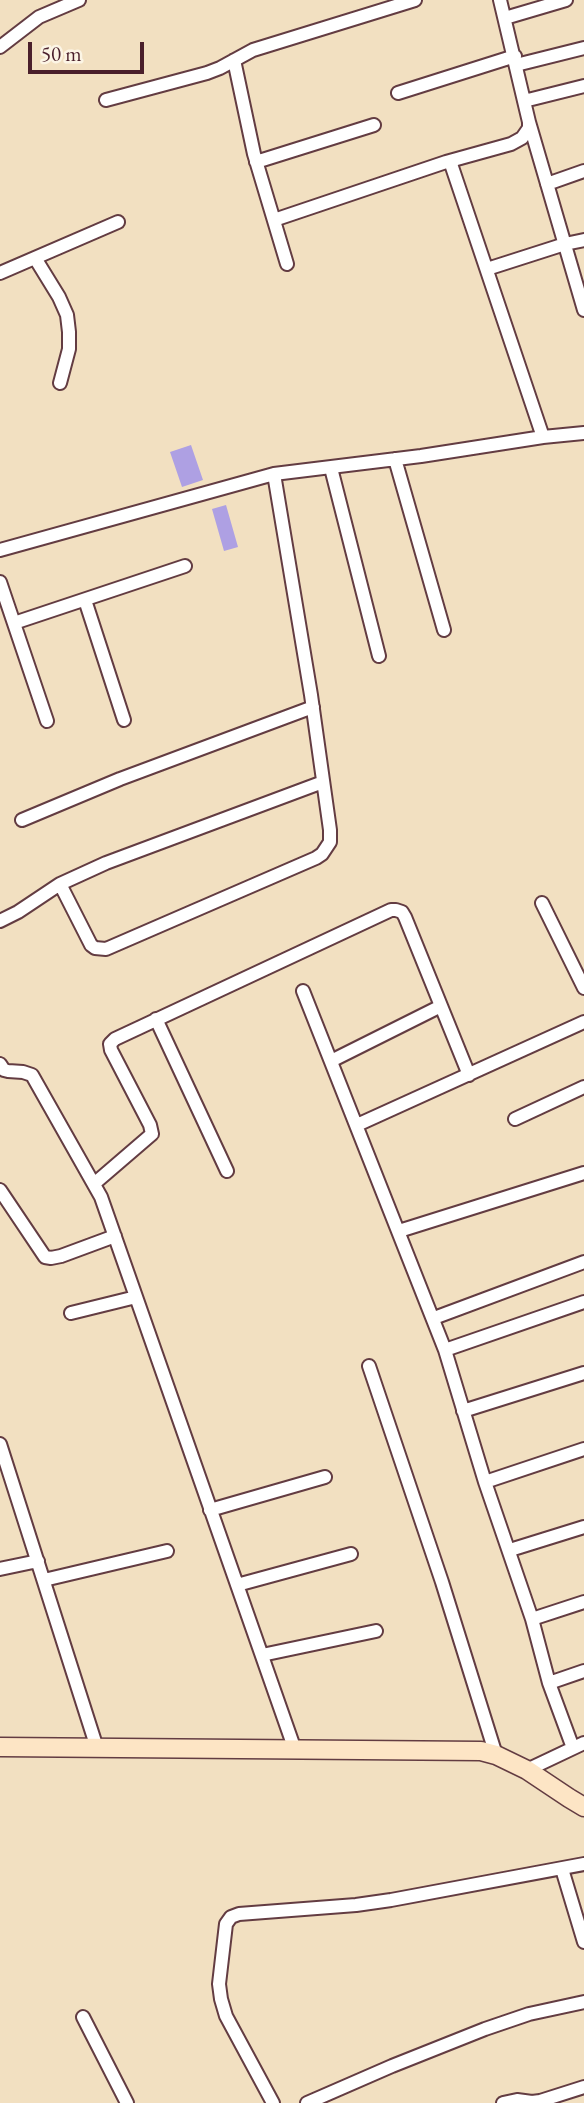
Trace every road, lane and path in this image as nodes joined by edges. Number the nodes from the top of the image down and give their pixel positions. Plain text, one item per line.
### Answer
1 (79, 0) edge
2 (415, 0) edge
3 (500, 0) edge
4 (566, 0) edge
5 (505, 18) junction
6 (0, 47) edge
7 (584, 48) edge
8 (234, 60) junction
9 (516, 60) junction
10 (584, 86) edge
11 (398, 93) dead end
12 (106, 100) dead end
13 (524, 101) junction
14 (529, 122) junction
15 (374, 125) dead end
16 (450, 161) junction
17 (256, 162) junction
18 (584, 171) edge
19 (547, 184) junction
20 (274, 220) junction
21 (118, 222) dead end
22 (584, 240) edge
23 (565, 244) junction
24 (35, 258) junction
25 (287, 264) dead end
26 (487, 269) junction
27 (0, 273) edge
28 (584, 310) edge
29 (60, 383) dead end
30 (584, 435) edge
31 (543, 437) junction
32 (396, 459) junction
33 (331, 468) junction
34 (274, 474) junction
35 (0, 550) edge
36 (186, 566) dead end
37 (0, 582) edge
38 (85, 600) junction
39 (14, 623) junction
40 (444, 630) dead end
41 (379, 656) dead end
42 (313, 707) junction
43 (124, 720) dead end
44 (47, 721) dead end
45 (323, 782) junction
46 (22, 820) dead end
47 (60, 884) junction
48 (542, 903) dead end
49 (0, 920) edge
50 (584, 988) edge
51 (303, 991) dead end
52 (441, 1006) junction
53 (156, 1019) junction
54 (584, 1022) edge
55 (331, 1061) junction
56 (0, 1064) edge
57 (469, 1075) junction
58 (584, 1087) edge
59 (515, 1119) dead end
60 (357, 1125) junction
61 (226, 1171) dead end
62 (584, 1173) edge
63 (95, 1183) junction
64 (0, 1190) edge
65 (399, 1231) junction
66 (115, 1236) junction
67 (584, 1262) edge
68 (136, 1297) junction
69 (584, 1302) edge
70 (71, 1313) dead end
71 (434, 1318) junction
72 (445, 1350) junction
73 (369, 1366) dead end
74 (584, 1373) edge
75 (463, 1411) junction
76 (0, 1444) edge
77 (584, 1449) edge
78 (325, 1477) dead end
79 (485, 1482) junction
80 (210, 1510) junction
81 (584, 1527) edge
82 (167, 1550) dead end
83 (510, 1550) junction
84 (351, 1554) dead end
85 (38, 1561) junction
86 (0, 1569) edge
87 (44, 1580) junction
88 (237, 1585) junction
89 (584, 1602) edge
90 (532, 1619) junction
91 (376, 1631) dead end
92 (262, 1655) junction
93 (584, 1671) edge
94 (549, 1682) junction
95 (579, 1745) edge
96 (0, 1747) edge
97 (97, 1748) junction
98 (295, 1750) junction
99 (496, 1755) junction
100 (527, 1770) junction
101 (584, 1807) edge
102 (584, 1864) edge
103 (562, 1869) junction
104 (584, 1942) edge
105 (584, 2002) edge
106 (83, 2017) dead end
107 (584, 2087) edge
108 (127, 2103) edge
109 (273, 2103) edge
110 (307, 2103) edge
111 (503, 2103) edge

1 - 6 street
2 - 8 street
3 - 5 street
4 - 5 street
5 - 9 street
7 - 9 street
8 - 12 street
8 - 17 street
9 - 11 street
9 - 13 street
10 - 13 street
13 - 14 street
14 - 16 street
14 - 19 street
15 - 17 street
16 - 20 street
16 - 26 street
17 - 20 street
18 - 19 street
19 - 23 street
20 - 25 street
21 - 24 street
22 - 23 street
23 - 26 street
23 - 28 street
24 - 27 street
24 - 29 street
26 - 31 street
30 - 31 street
31 - 32 street
32 - 33 street
32 - 40 street
33 - 34 street
33 - 41 street
34 - 35 street
34 - 42 street
36 - 38 street
37 - 39 street
38 - 39 street
38 - 43 street
39 - 44 street
42 - 45 street
42 - 46 street
45 - 47 street
45 - 47 street
47 - 49 street
48 - 50 street
51 - 55 street
52 - 53 street
52 - 55 street
52 - 57 street
53 - 61 street
53 - 63 street
54 - 57 street
55 - 60 street
56 - 63 street
57 - 60 street
58 - 59 street
60 - 65 street
62 - 65 street
63 - 66 street
64 - 66 street
65 - 71 street
66 - 68 street
67 - 71 street
68 - 70 street
68 - 80 street
69 - 72 street
71 - 72 street
72 - 75 street
73 - 99 street
74 - 75 street
75 - 79 street
76 - 85 street
77 - 79 street
78 - 80 street
79 - 83 street
80 - 88 street
81 - 83 street
82 - 87 street
83 - 90 street
84 - 88 street
85 - 86 street
85 - 87 street
87 - 97 street
88 - 92 street
89 - 90 street
90 - 94 street
91 - 92 street
92 - 98 street
93 - 94 street
94 - 95 street
95 - 100 street
96 - 97 street
97 - 98 street
98 - 99 street
99 - 100 street
100 - 101 street
102 - 103 street
103 - 104 street
103 - 109 street
105 - 110 street
106 - 108 street
107 - 111 street

